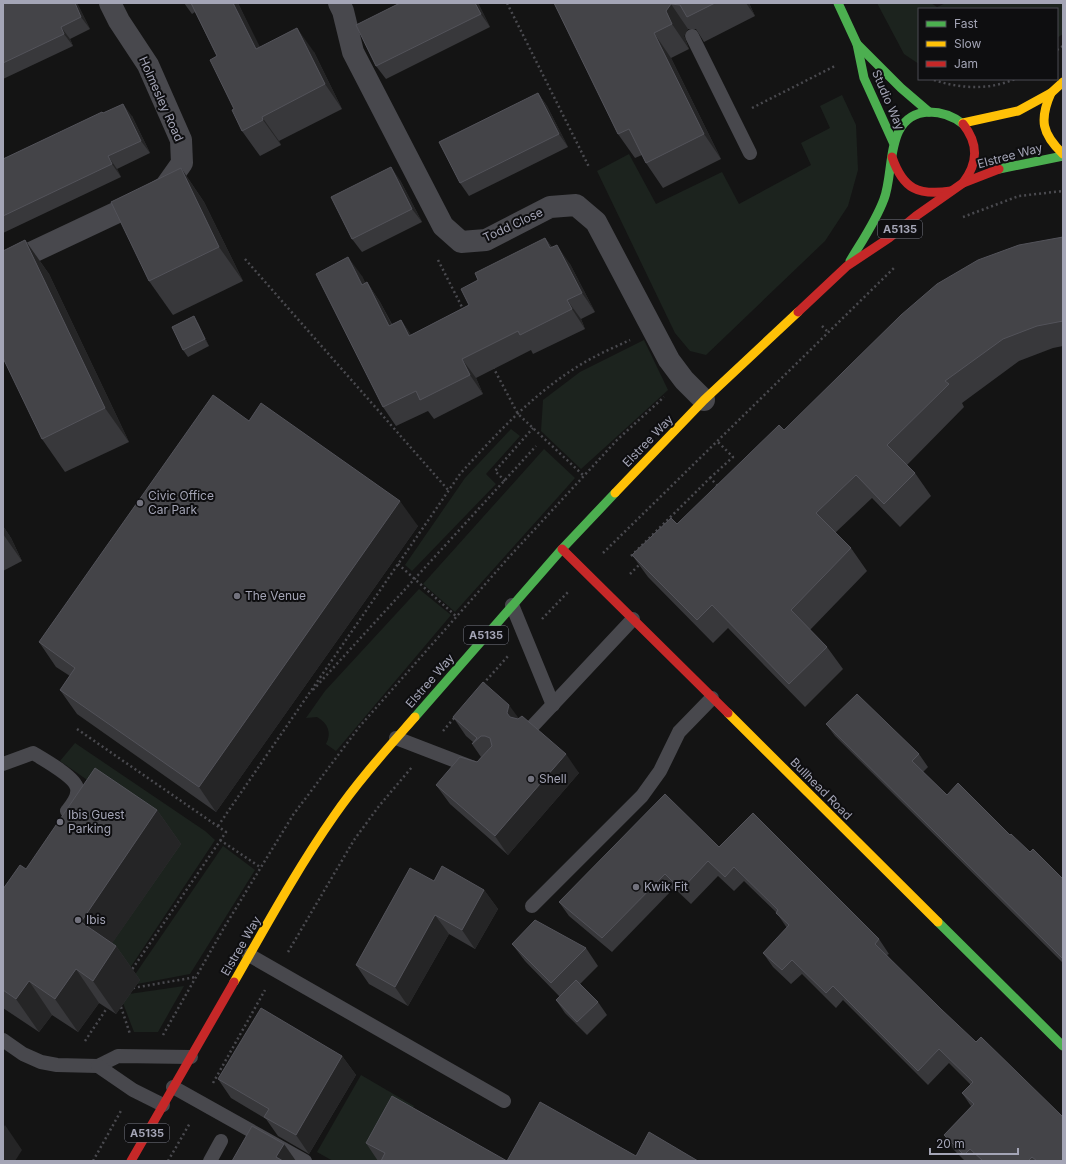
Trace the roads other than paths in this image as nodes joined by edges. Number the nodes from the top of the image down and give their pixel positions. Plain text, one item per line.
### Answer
1 (110, 3) edge
2 (339, 3) edge
3 (838, 3) edge
4 (692, 36) edge
5 (857, 44) junction
6 (1063, 82) edge
7 (1051, 93) junction
8 (929, 112) junction
9 (963, 123) junction
10 (893, 142) junction
11 (750, 153) dead end
12 (1063, 155) edge
13 (892, 157) junction
14 (963, 183) junction
15 (951, 191) junction
16 (3, 266) edge
17 (847, 266) junction
18 (704, 400) junction
19 (562, 549) junction
20 (512, 605) junction
21 (634, 619) junction
22 (712, 698) junction
23 (553, 705) junction
24 (529, 730) edge
25 (396, 738) junction
26 (3, 764) edge
27 (488, 773) edge
28 (59, 823) edge
29 (532, 906) dead end
30 (249, 955) junction
31 (3, 1040) edge
32 (1063, 1046) edge
33 (191, 1056) junction
34 (98, 1066) junction
35 (173, 1087) junction
36 (504, 1100) dead end
37 (163, 1105) junction
38 (221, 1141) dead end
39 (131, 1161) edge
40 (210, 1161) edge
41 (305, 1161) edge

1 - 16 street, Holmesley Road
2 - 18 street, Todd Close
3 - 5 main road, Studio Way
4 - 11 lane
5 - 8 main road, Studio Way
5 - 10 main road, Studio Way
6 - 7 main road, Elstree Way / A5135
7 - 9 main road, Elstree Way / A5135
7 - 12 main road, Elstree Way / A5135
8 - 9 main road, Elstree Way / A5135
8 - 10 main road, Elstree Way / A5135
9 - 14 main road, Elstree Way / A5135
10 - 13 main road, Elstree Way / A5135
12 - 14 main road, Elstree Way / A5135
13 - 15 main road, Elstree Way / A5135
13 - 17 main road, Elstree Way / A5135
14 - 15 main road, Elstree Way / A5135
15 - 17 main road, Elstree Way / A5135
17 - 18 main road, Elstree Way / A5135
18 - 19 main road, Elstree Way / A5135
19 - 20 main road, Elstree Way / A5135
19 - 21 main road, Bullhead Road
20 - 23 lane
20 - 25 main road, Elstree Way / A5135
21 - 22 main road, Bullhead Road
21 - 23 lane
22 - 29 lane
22 - 32 main road, Bullhead Road
23 - 24 lane
25 - 27 lane
25 - 30 main road, Elstree Way / A5135
26 - 28 lane
30 - 33 main road, Elstree Way / A5135
30 - 36 lane
31 - 34 lane
33 - 34 lane
33 - 35 main road, Elstree Way / A5135
34 - 37 lane
35 - 37 main road, Elstree Way / A5135
35 - 41 lane
37 - 39 main road, Elstree Way / A5135
38 - 40 lane

